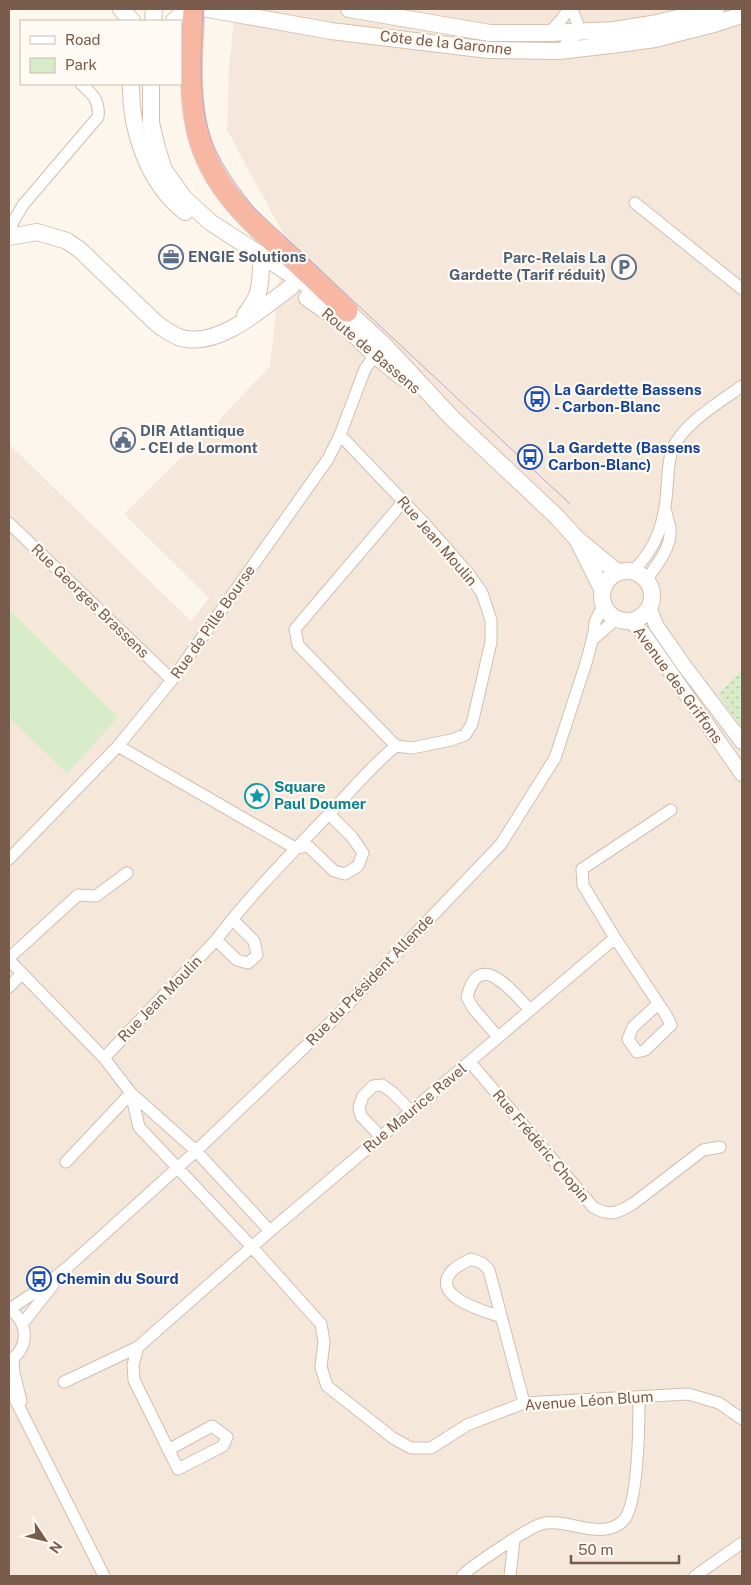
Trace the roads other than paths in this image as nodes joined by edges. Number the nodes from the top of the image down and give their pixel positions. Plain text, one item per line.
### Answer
1 (121, 9) edge
2 (187, 9) edge
3 (194, 9) edge
4 (208, 9) edge
5 (349, 9) edge
6 (570, 9) edge
7 (716, 9) edge
8 (742, 15) edge
9 (131, 20) edge
10 (175, 20) edge
11 (549, 33) junction
12 (578, 33) junction
13 (559, 51) junction
14 (82, 85) edge
15 (131, 85) edge
16 (151, 85) edge
17 (635, 202) dead end
18 (9, 236) edge
19 (261, 267) junction
20 (291, 287) junction
21 (742, 289) edge
22 (347, 311) junction
23 (236, 326) junction
24 (375, 355) junction
25 (742, 386) edge
26 (453, 419) junction
27 (340, 435) junction
28 (403, 502) junction
29 (666, 512) junction
30 (9, 523) edge
31 (577, 539) junction
32 (632, 574) junction
33 (602, 589) junction
34 (603, 606) junction
35 (649, 608) junction
36 (623, 620) junction
37 (592, 640) junction
38 (172, 680) junction
39 (742, 742) edge
40 (118, 746) junction
41 (396, 746) junction
42 (742, 774) edge
43 (671, 810) dead end
44 (329, 814) junction
45 (295, 848) junction
46 (9, 859) edge
47 (127, 873) dead end
48 (232, 919) junction
49 (615, 938) junction
50 (216, 940) junction
51 (9, 959) edge
52 (22, 973) junction
53 (9, 988) edge
54 (658, 1004) dead end
55 (530, 1010) junction
56 (498, 1037) junction
57 (104, 1058) junction
58 (470, 1062) junction
59 (131, 1093) junction
60 (412, 1112) junction
61 (381, 1137) junction
62 (720, 1148) dead end
63 (196, 1152) junction
64 (66, 1162) dead end
65 (177, 1168) junction
66 (270, 1231) junction
67 (252, 1247) junction
68 (70, 1265) junction
69 (9, 1309) edge
70 (502, 1317) junction
71 (22, 1324) junction
72 (138, 1347) junction
73 (11, 1360) edge
74 (64, 1382) dead end
75 (9, 1387) edge
76 (639, 1397) junction
77 (524, 1403) junction
78 (742, 1419) edge
79 (26, 1420) junction
80 (168, 1450) junction
81 (514, 1540) junction
82 (742, 1543) edge
83 (104, 1576) edge
84 (462, 1576) edge
85 (510, 1576) edge
86 (695, 1576) edge

1 - 9 main road
2 - 10 main road
3 - 22 highway
4 - 13 main road, Côte de la Garonne
5 - 11 main road, Côte de la Garonne
6 - 11 street
6 - 12 street
7 - 12 main road, Côte de la Garonne
8 - 13 main road, Côte de la Garonne
11 - 12 main road, Côte de la Garonne
12 - 13 street
14 - 18 street
15 - 19 main road, Route de Bassens
16 - 22 main road
17 - 21 street
18 - 23 main road
19 - 20 main road, Route de Bassens
19 - 23 main road
20 - 23 main road
20 - 24 main road, Route de Bassens
22 - 26 main road
24 - 26 main road, Route de Bassens
24 - 27 street, Rue de Pille Bourse
25 - 29 street
26 - 31 main road
27 - 28 street, Rue Jean Moulin
27 - 38 street, Rue de Pille Bourse
28 - 41 street
28 - 41 street, Rue Jean Moulin
29 - 32 street
29 - 32 street
30 - 38 street, Rue Georges Brassens
31 - 32 main road
31 - 33 main road
32 - 33 main road
32 - 35 main road
33 - 34 main road
34 - 36 main road
34 - 37 street, Rue du Président Allende
35 - 36 main road
35 - 39 street, Avenue des Griffons
36 - 37 street
36 - 42 street, Avenue des Griffons
37 - 63 street, Rue du Président Allende
38 - 40 street, Rue de Pille Bourse
40 - 45 street
40 - 46 street, Rue de Pille Bourse
41 - 44 street, Rue Jean Moulin
43 - 49 street
44 - 45 street, Rue Jean Moulin
44 - 45 street
45 - 48 street, Rue Jean Moulin
47 - 51 street
48 - 50 street, Rue Jean Moulin
48 - 50 street
49 - 54 street
49 - 55 street, Rue Maurice Ravel
50 - 57 street, Rue Jean Moulin
51 - 52 street
52 - 53 street
52 - 57 street
55 - 56 street, Rue Maurice Ravel
55 - 56 street
56 - 58 street, Rue Maurice Ravel
57 - 59 street
58 - 60 street, Rue Maurice Ravel
58 - 62 street, Rue Frédéric Chopin
59 - 63 street
59 - 64 street
59 - 65 street, Avenue Léon Blum
60 - 61 street, Rue Maurice Ravel
60 - 61 street
61 - 66 street, Rue Maurice Ravel
63 - 65 street, Rue du Président Allende
63 - 66 street
65 - 67 street, Avenue Léon Blum
65 - 68 street, Rue du Président Allende
66 - 67 street, Rue Maurice Ravel
67 - 72 street, Rue Maurice Ravel
67 - 77 street, Avenue Léon Blum
68 - 69 street, Rue du Président Allende
68 - 71 street, Rue du Président Allende
69 - 71 street
70 - 70 street
70 - 77 street
71 - 73 street
72 - 74 street, Rue Maurice Ravel
72 - 80 street
73 - 79 street
75 - 79 street
76 - 77 street, Avenue Léon Blum
76 - 78 street, Avenue Léon Blum
76 - 81 street
79 - 83 street
80 - 80 street
81 - 84 street
81 - 85 street
82 - 86 street

